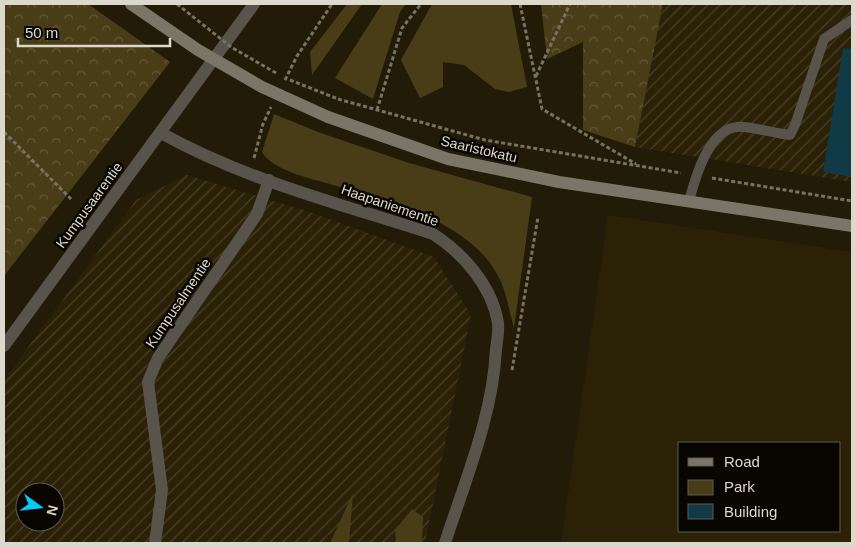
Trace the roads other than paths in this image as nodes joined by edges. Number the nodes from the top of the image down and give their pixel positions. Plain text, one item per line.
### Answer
1 (131, 4) edge
2 (254, 4) edge
3 (852, 20) edge
4 (161, 133) junction
5 (269, 180) junction
6 (688, 201) junction
7 (852, 226) edge
8 (4, 346) edge
9 (155, 543) edge
10 (445, 543) edge

1 - 6 main road, Saaristokatu, bridge
2 - 4 street, Kumpusaarentie
3 - 6 lane
4 - 5 street, Haapaniementie
4 - 8 street, Kumpusaarentie
5 - 9 street, Kumpusalmentie
5 - 10 street, Haapaniementie
6 - 7 main road, Saaristokatu

